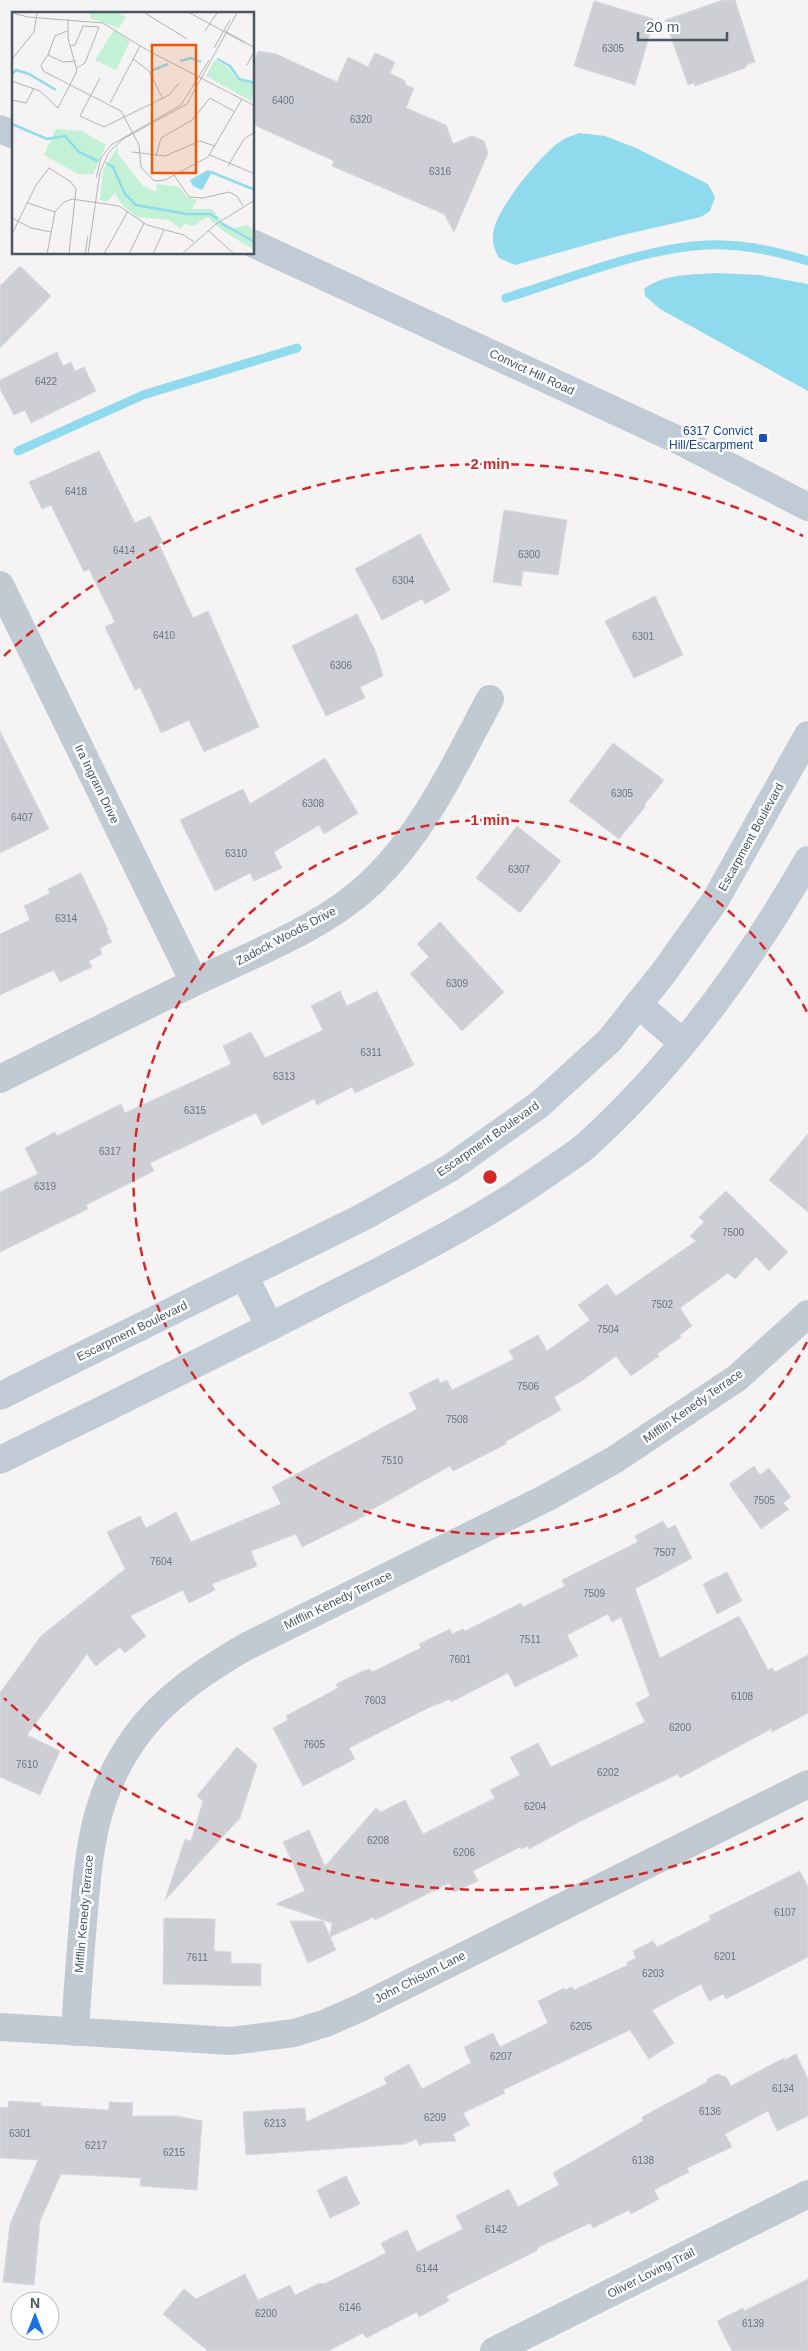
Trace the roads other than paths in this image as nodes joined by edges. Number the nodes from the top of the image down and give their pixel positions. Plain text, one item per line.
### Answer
1 (0, 129) edge
2 (12, 134) edge
3 (255, 244) edge
4 (808, 507) edge
5 (0, 585) edge
6 (490, 699) dead end
7 (808, 735) edge
8 (808, 860) edge
9 (194, 982) junction
10 (638, 1004) junction
11 (683, 1043) junction
12 (0, 1079) edge
13 (244, 1276) junction
14 (808, 1314) edge
15 (270, 1327) junction
16 (0, 1396) edge
17 (0, 1460) edge
18 (808, 1784) edge
19 (0, 2027) edge
20 (75, 2032) junction
21 (808, 2194) edge
22 (494, 2351) edge

1 - 2 main road
3 - 4 main road, Convict Hill Road
5 - 9 street, Ira Ingram Drive
6 - 9 street, Zadock Woods Drive
7 - 10 main road, Escarpment Boulevard
8 - 11 main road
9 - 12 street, Zadock Woods Drive
10 - 11 main road
10 - 13 main road, Escarpment Boulevard
11 - 15 main road
13 - 15 main road
13 - 16 main road, Escarpment Boulevard
14 - 20 street, Mifflin Kenedy Terrace
15 - 17 main road
18 - 20 street, John Chisum Lane
19 - 20 street, John Chisum Lane
21 - 22 street, Oliver Loving Trail

